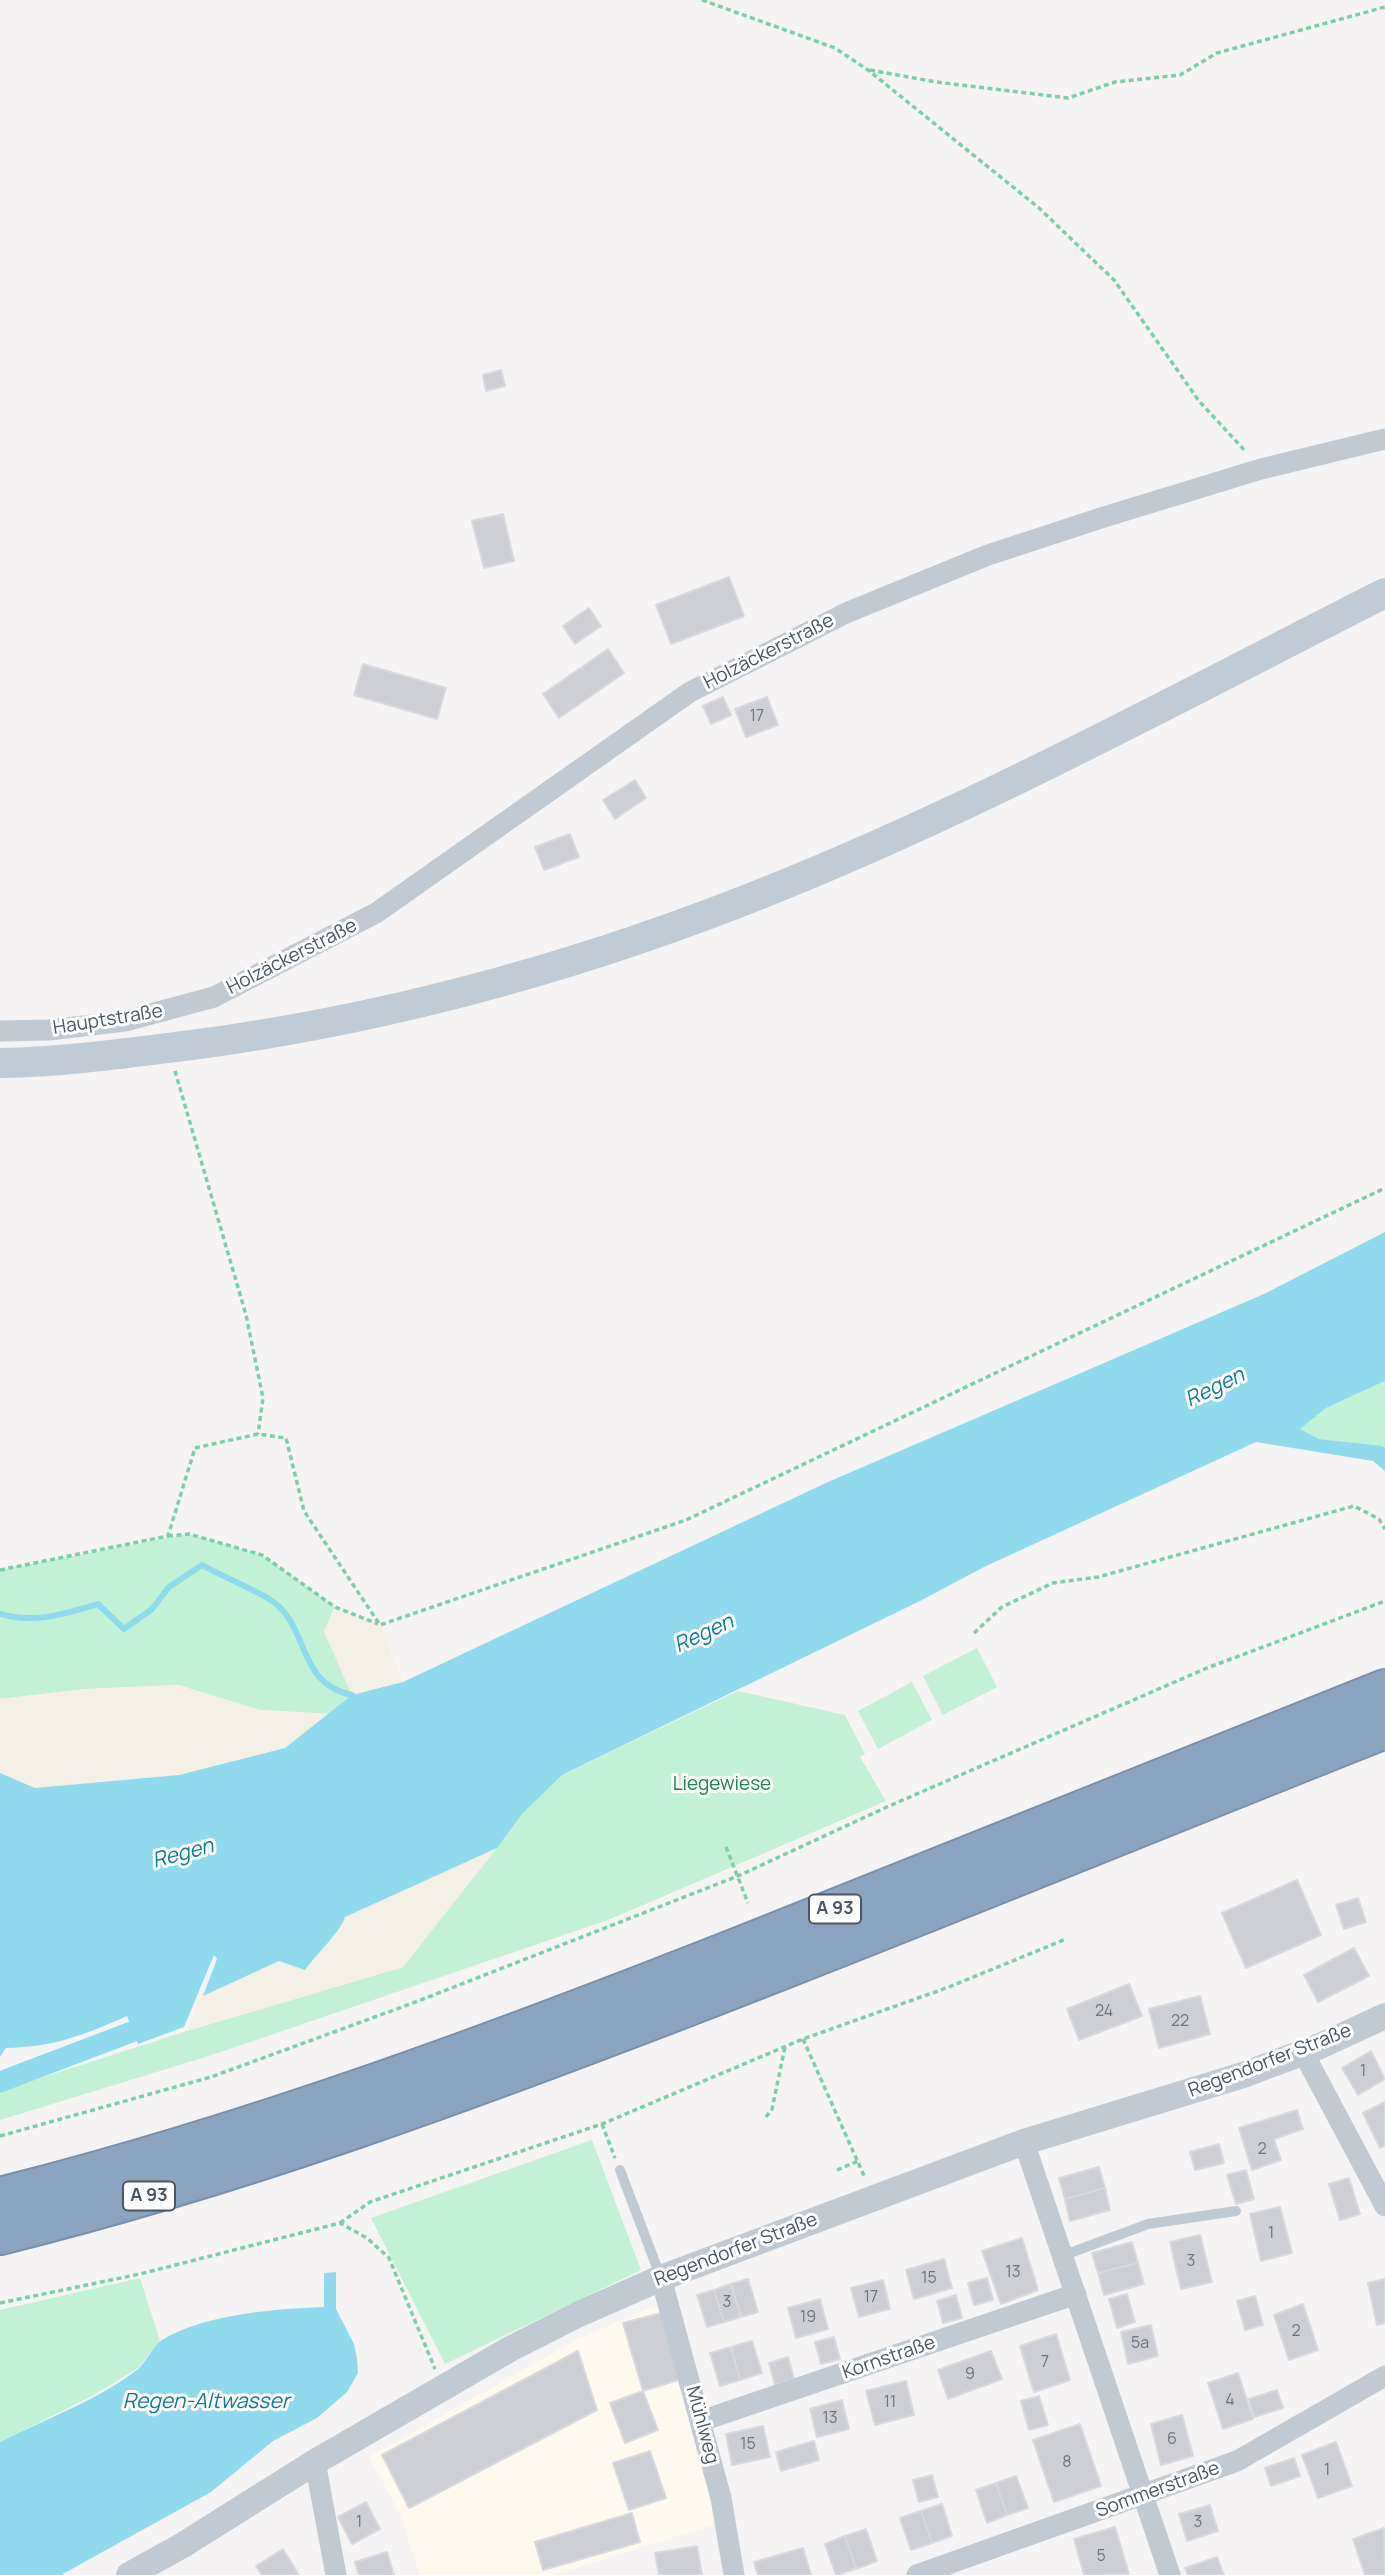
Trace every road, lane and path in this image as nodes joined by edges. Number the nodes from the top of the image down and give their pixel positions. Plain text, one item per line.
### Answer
1 (702, 0) edge
2 (1385, 7) edge
3 (868, 70) junction
4 (1385, 439) edge
5 (1261, 468) junction
6 (1385, 593) edge
7 (214, 997) joint
8 (0, 1031) edge
9 (165, 1049) junction
10 (0, 1063) edge
11 (1385, 1188) edge
12 (258, 1434) junction
13 (1385, 1529) edge
14 (168, 1536) junction
15 (0, 1570) edge
16 (1385, 1601) edge
17 (380, 1625) junction
18 (974, 1633) dead end
19 (1385, 1689) edge
20 (1385, 1729) edge
21 (726, 1847) dead end
22 (738, 1877) junction
23 (748, 1903) dead end
24 (1066, 1939) dead end
25 (1385, 2016) edge
26 (803, 2039) junction
27 (785, 2047) junction
28 (1303, 2052) junction
29 (766, 2117) dead end
30 (602, 2124) junction
31 (0, 2136) edge
32 (1024, 2142) junction
33 (858, 2161) junction
34 (620, 2170) joint
35 (836, 2170) dead end
36 (0, 2197) edge
37 (873, 2199) junction
38 (1385, 2206) edge
39 (1236, 2211) dead end
40 (340, 2223) junction
41 (0, 2235) edge
42 (1062, 2256) junction
43 (661, 2278) junction
44 (1076, 2294) junction
45 (0, 2302) edge
46 (1385, 2376) edge
47 (443, 2388) junction
48 (701, 2421) junction
49 (315, 2462) junction
50 (1143, 2497) junction
51 (129, 2575) edge
52 (336, 2575) edge
53 (734, 2575) edge
54 (917, 2575) edge
55 (1170, 2575) edge

1 - 3 path
2 - 3 path
3 - 5 path
4 - 5 street, Holzäckerstraße
5 - 7 street, Holzäckerstraße
6 - 9 main road, Hauptstraße
7 - 8 street, Hauptstraße
9 - 10 main road, Hauptstraße
9 - 12 path
11 - 17 path
12 - 14 path
12 - 17 path
13 - 18 path
14 - 15 path
14 - 17 path
16 - 22 path
19 - 36 highway, A 93
20 - 41 highway, A 93
21 - 22 path
22 - 23 path
22 - 31 path
24 - 26 path
25 - 28 street, Regendorfer Straße
26 - 27 path
26 - 33 path
27 - 29 path
27 - 30 path
28 - 32 street, Regendorfer Straße
28 - 38 street
30 - 34 path
30 - 40 path
32 - 37 street, Regendorfer Straße
32 - 42 street
33 - 35 path
33 - 37 path
34 - 43 lane
37 - 43 street, Regendorfer Straße
39 - 42 lane
40 - 45 path
40 - 47 path
42 - 44 street
43 - 47 street, Regendorfer Straße
43 - 48 street, Mühlweg
44 - 48 street, Kornstraße
44 - 50 street
46 - 50 street, Sommerstraße
47 - 49 street, Regendorfer Straße
48 - 53 street, Mühlweg
49 - 51 street, Regendorfer Straße
49 - 52 street
50 - 54 street, Sommerstraße
50 - 55 street

